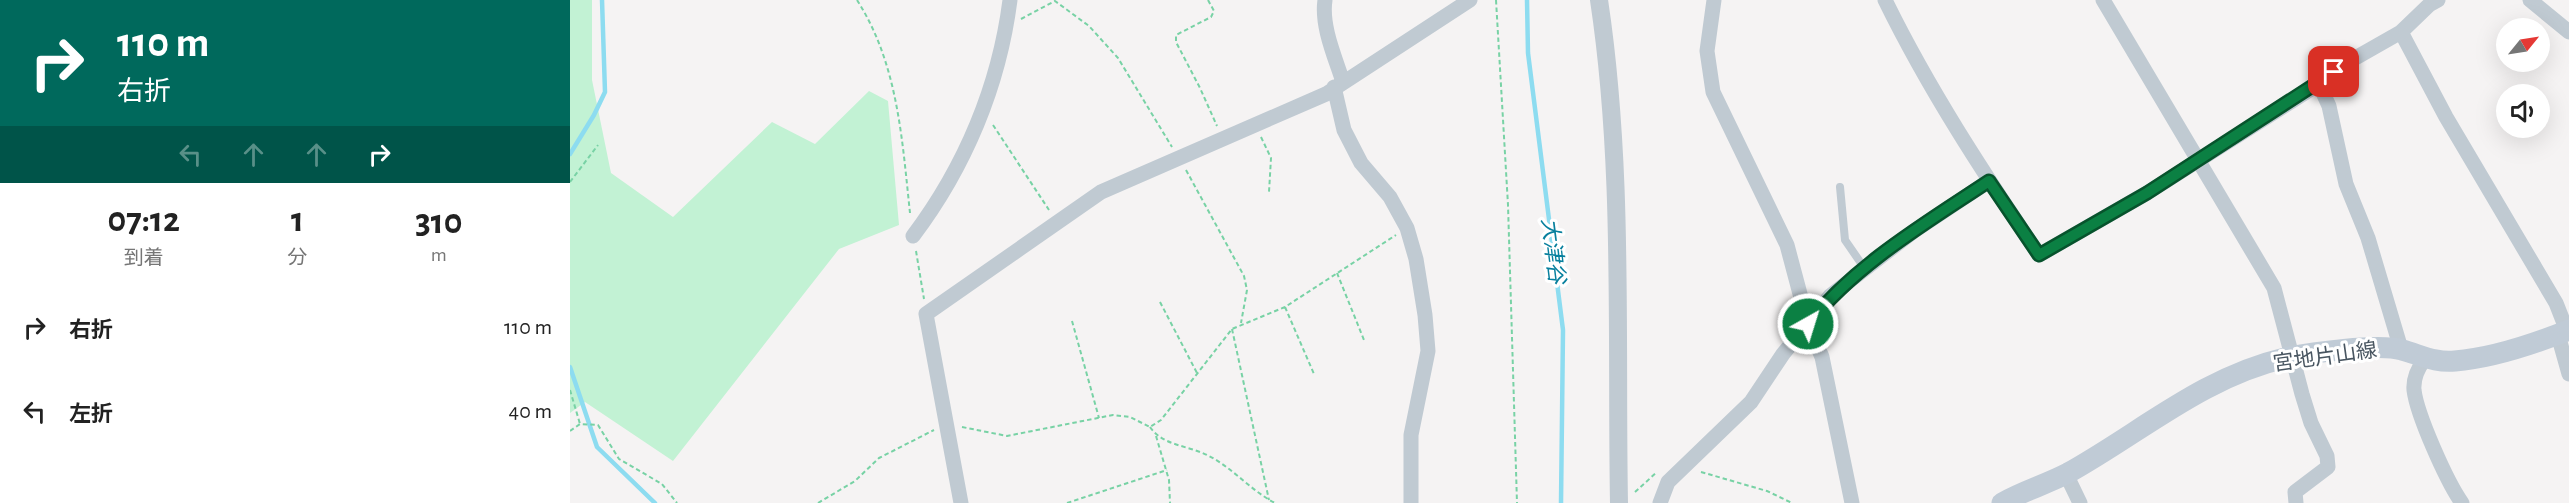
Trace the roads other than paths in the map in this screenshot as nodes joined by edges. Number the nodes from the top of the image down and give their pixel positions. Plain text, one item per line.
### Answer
1 (1010, 0) edge
2 (1325, 0) edge
3 (1470, 0) edge
4 (1599, 0) edge
5 (1714, 0) edge
6 (1885, 0) edge
7 (2103, 0) edge
8 (2438, 0) edge
9 (2530, 0) edge
10 (2401, 32) junction
11 (2569, 32) edge
12 (2319, 84) junction
13 (1339, 85) junction
14 (2198, 158) junction
15 (1989, 181) junction
16 (1840, 187) dead end
17 (913, 236) road end
18 (1865, 269) junction
19 (1808, 324) junction
20 (2564, 332) edge
21 (2401, 349) junction
22 (2291, 357) junction
23 (2425, 359) junction
24 (2569, 374) edge
25 (2066, 474) junction
26 (1625, 501) edge
27 (961, 503) edge
28 (1411, 503) edge
29 (1660, 503) edge
30 (1852, 503) edge
31 (2002, 503) edge
32 (2080, 503) edge
33 (2296, 503) edge
34 (2462, 503) edge

1 - 17 street
2 - 13 street
3 - 13 street
4 - 26 street
5 - 19 street
6 - 15 street
7 - 14 street
8 - 10 street
9 - 11 street
10 - 12 street
10 - 20 street
12 - 14 street
12 - 21 street
13 - 27 street
13 - 28 street
14 - 15 street
14 - 22 street
15 - 18 street
16 - 18 lane
18 - 19 street
19 - 29 street
19 - 30 street
20 - 23 main road, 宮地片山線
20 - 24 street
21 - 22 main road, 宮地片山線
21 - 23 main road, 宮地片山線
22 - 25 main road, 宮地片山線
22 - 33 street
23 - 34 street
25 - 31 main road, 宮地片山線
25 - 32 street

